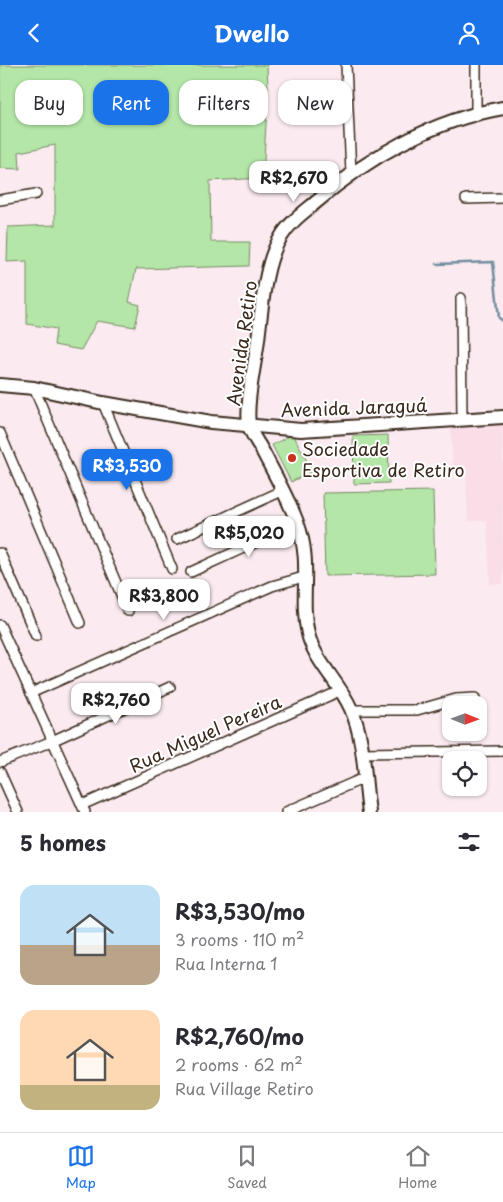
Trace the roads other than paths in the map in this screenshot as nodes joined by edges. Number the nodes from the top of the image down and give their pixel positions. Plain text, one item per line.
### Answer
1 (346, 65) edge
2 (476, 65) edge
3 (503, 108) edge
4 (476, 112) junction
5 (350, 173) junction
6 (36, 194) dead end
7 (503, 198) edge
8 (466, 199) dead end
9 (0, 200) edge
10 (461, 298) dead end
11 (0, 385) edge
12 (34, 388) junction
13 (103, 403) junction
14 (503, 417) edge
15 (462, 419) junction
16 (249, 426) junction
17 (0, 433) edge
18 (284, 490) junction
19 (298, 523) junction
20 (177, 539) dead end
21 (0, 553) edge
22 (172, 569) dead end
23 (191, 572) dead end
24 (307, 576) junction
25 (128, 611) dead end
26 (80, 623) dead end
27 (0, 625) edge
28 (36, 636) dead end
29 (170, 687) dead end
30 (342, 690) junction
31 (31, 693) junction
32 (442, 703) edge
33 (352, 710) junction
34 (52, 741) junction
35 (503, 751) edge
36 (362, 753) junction
37 (0, 762) edge
38 (0, 772) edge
39 (364, 777) junction
40 (83, 809) edge
41 (18, 812) edge
42 (286, 812) edge
43 (369, 812) edge

1 - 5 street
2 - 4 street
3 - 4 street, Avenida Retiro
4 - 5 street, Avenida Retiro
5 - 16 street, Avenida Retiro
6 - 9 street
7 - 8 street
10 - 15 street
11 - 12 street, Avenida Jaraguá
12 - 13 street, Avenida Jaraguá
12 - 25 street
13 - 16 street, Avenida Jaraguá
13 - 22 street
14 - 15 street, Avenida Jaraguá
15 - 16 street, Avenida Jaraguá
16 - 18 street, Avenida Retiro
17 - 26 street
18 - 19 street, Avenida Retiro
18 - 20 street
19 - 23 street
19 - 24 street, Avenida Retiro
21 - 28 street
24 - 30 street, Avenida Retiro
24 - 31 street
27 - 31 street
29 - 34 street
30 - 33 street, Avenida Retiro
30 - 40 street, Rua Miguel Pereira
31 - 34 street
32 - 33 street
33 - 36 street, Avenida Retiro
34 - 37 street
34 - 40 street
35 - 36 street
36 - 39 street, Avenida Retiro
38 - 41 street
39 - 42 street
39 - 43 street, Avenida Retiro

